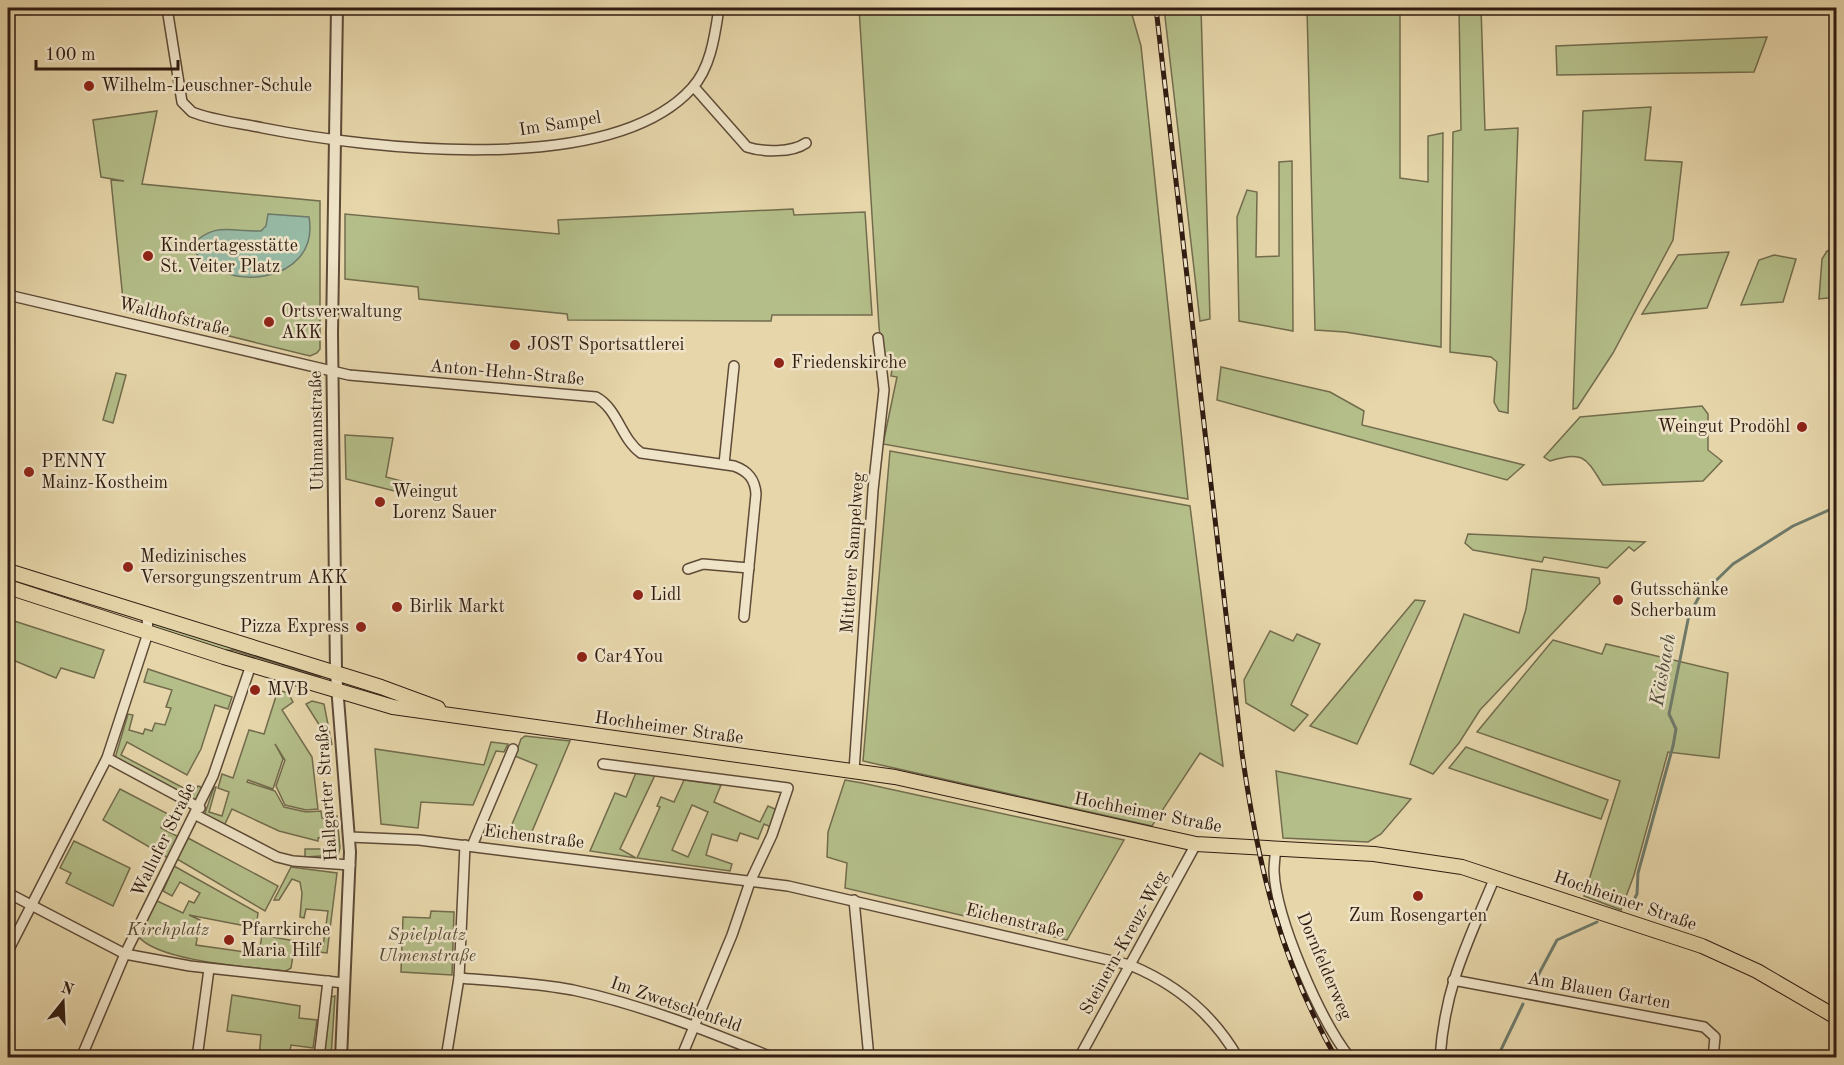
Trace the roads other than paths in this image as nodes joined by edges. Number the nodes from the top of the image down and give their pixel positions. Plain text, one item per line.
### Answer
1 (167, 8) edge
2 (337, 8) edge
3 (719, 8) edge
4 (694, 87) junction
5 (335, 141) junction
6 (806, 143) dead end
7 (8, 295) edge
8 (878, 338) dead end
9 (734, 366) dead end
10 (332, 371) junction
11 (724, 464) junction
12 (749, 568) junction
13 (688, 569) dead end
14 (8, 571) edge
15 (8, 587) edge
16 (147, 616) junction
17 (744, 616) dead end
18 (148, 633) junction
19 (251, 665) junction
20 (336, 673) junction
21 (336, 692) junction
22 (465, 719) junction
23 (513, 749) dead end
24 (107, 758) junction
25 (603, 764) dead end
26 (854, 771) junction
27 (198, 811) junction
28 (350, 837) junction
29 (1196, 844) junction
30 (468, 846) junction
31 (1276, 848) junction
32 (350, 865) junction
33 (1495, 877) junction
34 (750, 882) junction
35 (8, 893) edge
36 (854, 900) junction
37 (31, 906) junction
38 (8, 951) edge
39 (125, 954) junction
40 (1130, 965) junction
41 (209, 969) junction
42 (459, 978) junction
43 (1453, 980) junction
44 (328, 981) junction
45 (344, 982) junction
46 (1836, 1017) edge
47 (693, 1025) junction
48 (81, 1058) edge
49 (197, 1058) edge
50 (319, 1058) edge
51 (341, 1058) edge
52 (446, 1058) edge
53 (681, 1058) edge
54 (774, 1058) edge
55 (868, 1058) edge
56 (1079, 1058) edge
57 (1238, 1058) edge
58 (1350, 1058) edge
59 (1440, 1058) edge
60 (1713, 1058) edge

1 - 5 street, Im Sampel
2 - 5 street, Uthmannstraße
3 - 4 street, Im Sampel
4 - 5 street, Im Sampel
4 - 6 street
5 - 10 street, Uthmannstraße
7 - 10 street, Waldhofstraße
8 - 26 street, Mittlerer Sampelweg
9 - 11 street
10 - 11 street, Anton-Hehn-Straße
10 - 20 street, Uthmannstraße
11 - 12 street, Anton-Hehn-Straße
12 - 13 street
12 - 17 street, Anton-Hehn-Straße
14 - 16 main road, Hochheimer Straße
15 - 18 main road, Hochheimer Straße
16 - 18 street
16 - 20 main road, Hochheimer Straße
18 - 19 main road, Hochheimer Straße
18 - 24 street
19 - 21 main road, Hochheimer Straße
19 - 27 street, Wallufer Straße
20 - 21 street, Hallgarter Straße
20 - 22 main road, Hochheimer Straße
21 - 22 main road, Hochheimer Straße
21 - 28 street, Hallgarter Straße
22 - 26 main road, Hochheimer Straße
23 - 30 street
24 - 27 street
24 - 37 street
25 - 34 street
26 - 29 main road, Hochheimer Straße
27 - 32 street
27 - 39 street, Wallufer Straße
28 - 30 street, Eichenstraße
28 - 32 street, Hallgarter Straße
29 - 31 main road, Hochheimer Straße
29 - 40 street, Steinern-Kreuz-Weg
30 - 34 street, Eichenstraße
30 - 42 street
31 - 33 main road, Hochheimer Straße
31 - 58 street, Dornfelderweg
32 - 45 street, Hallgarter Straße
33 - 43 street
33 - 46 main road, Hochheimer Straße
34 - 36 street, Eichenstraße
34 - 47 street
35 - 37 street
36 - 40 street, Eichenstraße
36 - 55 street
37 - 38 street
37 - 39 street
39 - 41 street
39 - 48 street, Wallufer Straße
40 - 56 street, Steinern-Kreuz-Weg
40 - 57 street, Eichenstraße
41 - 44 street
41 - 49 street
42 - 47 street, Im Zwetschenfeld
42 - 52 street
43 - 59 street
43 - 60 street, Am Blauen Garten
44 - 45 street
44 - 50 street
45 - 51 street, Hallgarter Straße
47 - 53 street
47 - 54 street, Im Zwetschenfeld

